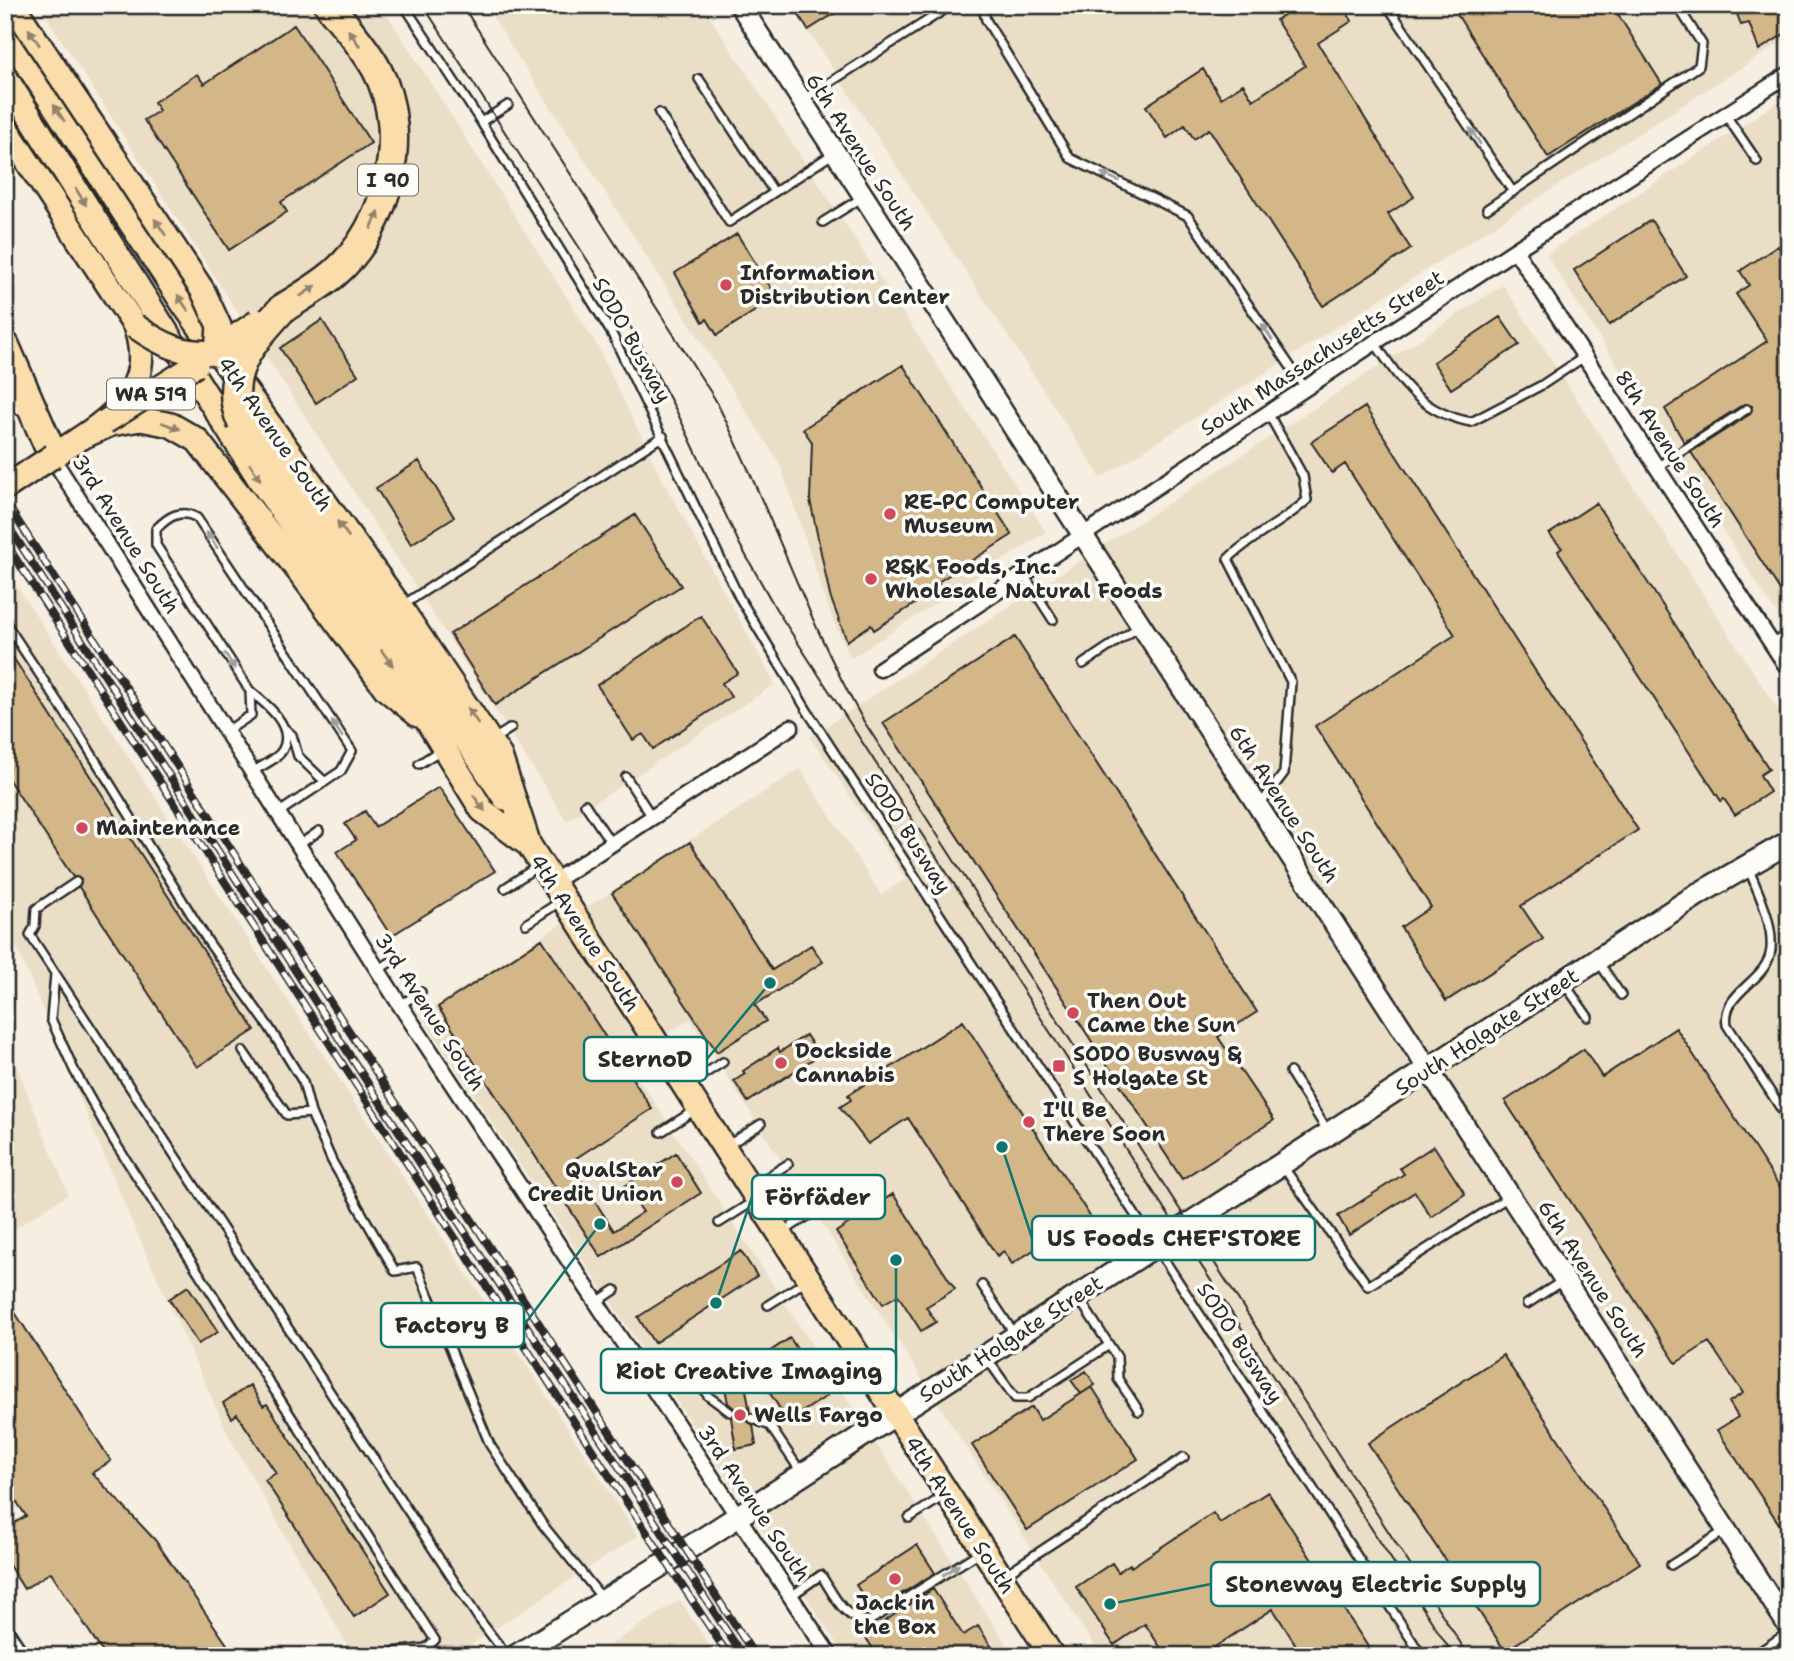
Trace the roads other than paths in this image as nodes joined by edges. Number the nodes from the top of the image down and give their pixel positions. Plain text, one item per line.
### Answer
1 (13, 5) edge
2 (329, 5) edge
3 (404, 5) edge
4 (740, 5) edge
5 (952, 5) edge
6 (982, 5) edge
7 (1387, 5) edge
8 (1677, 5) edge
9 (5, 30) edge
10 (1789, 74) edge
11 (5, 77) edge
12 (699, 79) dead end
13 (801, 100) junction
14 (508, 105) dead end
15 (659, 113) dead end
16 (1725, 113) junction
17 (481, 122) junction
18 (5, 127) edge
19 (835, 152) junction
20 (1757, 161) dead end
21 (774, 192) junction
22 (1513, 192) junction
23 (863, 197) junction
24 (1488, 209) dead end
25 (823, 222) dead end
26 (1515, 250) junction
27 (282, 309) junction
28 (135, 326) junction
29 (1375, 343) junction
30 (5, 346) edge
31 (1585, 357) junction
32 (206, 358) junction
33 (5, 385) edge
34 (1306, 388) junction
35 (1747, 409) dead end
36 (1268, 414) junction
37 (105, 422) junction
38 (242, 423) junction
39 (663, 436) junction
40 (82, 437) junction
41 (53, 456) junction
42 (1657, 468) junction
43 (5, 488) edge
44 (1083, 536) junction
45 (1024, 575) junction
46 (400, 607) junction
47 (1053, 620) dead end
48 (5, 622) edge
49 (1141, 626) junction
50 (1789, 633) edge
51 (1772, 644) junction
52 (1083, 664) dead end
53 (880, 669) dead end
54 (1789, 670) edge
55 (250, 691) junction
56 (430, 725) junction
57 (791, 727) dead end
58 (511, 728) dead end
59 (284, 729) junction
60 (226, 732) junction
61 (491, 741) junction
62 (444, 748) junction
63 (419, 764) dead end
64 (252, 772) junction
65 (626, 777) dead end
66 (325, 782) junction
67 (585, 804) dead end
68 (1258, 806) junction
69 (278, 813) junction
70 (652, 817) junction
71 (319, 831) dead end
72 (1789, 842) edge
73 (611, 844) junction
74 (298, 845) junction
75 (528, 845) junction
76 (1748, 866) junction
77 (76, 882) dead end
78 (553, 882) junction
79 (505, 888) dead end
80 (526, 924) dead end
81 (398, 957) dead end
82 (1597, 960) junction
83 (378, 970) junction
84 (55, 973) junction
85 (1564, 983) junction
86 (421, 992) dead end
87 (1621, 995) dead end
88 (400, 1006) junction
89 (1588, 1017) dead end
90 (243, 1051) dead end
91 (723, 1062) dead end
92 (1429, 1069) junction
93 (1290, 1072) dead end
94 (684, 1087) junction
95 (697, 1109) junction
96 (311, 1113) junction
97 (1789, 1121) edge
98 (761, 1124) dead end
99 (661, 1132) dead end
100 (1329, 1134) junction
101 (723, 1149) junction
102 (788, 1164) dead end
103 (1282, 1164) junction
104 (752, 1194) junction
105 (1511, 1195) junction
106 (819, 1209) dead end
107 (719, 1223) dead end
108 (779, 1234) junction
109 (1155, 1246) junction
110 (1566, 1279) junction
111 (808, 1280) junction
112 (982, 1285) dead end
113 (615, 1290) dead end
114 (1077, 1296) junction
115 (596, 1302) junction
116 (1527, 1304) dead end
117 (768, 1305) dead end
118 (1016, 1336) junction
119 (1109, 1345) junction
120 (985, 1356) junction
121 (683, 1359) dead end
122 (668, 1368) dead end
123 (648, 1380) junction
124 (1139, 1411) dead end
125 (730, 1412) dead end
126 (895, 1415) junction
127 (751, 1418) dead end
128 (1184, 1458) dead end
129 (803, 1475) junction
130 (947, 1494) junction
131 (738, 1517) junction
132 (909, 1518) dead end
133 (1727, 1530) junction
134 (983, 1550) junction
135 (1671, 1565) dead end
136 (1001, 1578) junction
137 (791, 1596) junction
138 (604, 1601) junction
139 (5, 1630) edge
140 (1789, 1630) edge
141 (394, 1652) dead end
142 (428, 1652) edge
143 (22, 1656) edge
144 (507, 1656) edge
145 (516, 1656) edge
146 (830, 1656) edge
147 (1052, 1656) edge
148 (1422, 1656) edge
149 (1753, 1656) edge

32 -> 1 main road, bridge
27 -> 2 highway, I 90
3 - 17 lane, SODO Busway
4 - 13 street, 6th Avenue South
5 - 13 lane
34 -> 6 lane
22 -> 7 lane
8 - 22 lane
46 -> 9 main road, 4th Avenue South
10 - 16 street, South Massachusetts Street
11 -> 56 main road, 4th Avenue South
12 - 21 lane
13 - 19 street, 6th Avenue South
14 - 17 lane
15 - 21 lane
16 - 20 lane
16 - 26 street, South Massachusetts Street
17 - 39 lane, SODO Busway
18 - 28 main road
19 - 21 lane
19 - 23 street, 6th Avenue South
22 - 24 lane
23 - 25 lane
23 - 44 street, 6th Avenue South
26 - 29 street, South Massachusetts Street
26 - 31 street, 8th Avenue South
27 - 32 highway, bridge
27 - 38 highway, bridge
28 - 32 main road, bridge
28 - 37 main road, bridge
29 - 31 lane
29 - 34 street, South Massachusetts Street
30 - 41 highway
31 - 42 street, 8th Avenue South
32 - 37 main road, WA 519, bridge
32 - 38 main road, bridge
33 - 60 street, 3rd Avenue South
34 - 36 street, South Massachusetts Street
35 - 42 lane
36 - 44 street, South Massachusetts Street
36 - 68 lane
37 - 40 main road, WA 519
38 - 75 main road
39 - 46 lane
39 - 109 lane, SODO Busway
40 - 41 main road, WA 519
40 -> 56 main road
41 - 43 main road, WA 519, bridge
42 - 51 street, 8th Avenue South
44 - 45 street, South Massachusetts Street
44 - 49 street, 6th Avenue South
45 - 47 lane
45 - 53 street, South Massachusetts Street
61 -> 46 main road, 4th Avenue South
48 - 96 lane
49 - 52 lane
49 - 68 street, 6th Avenue South
50 - 51 lane
51 - 54 street, 8th Avenue South
55 - 59 lane
55 - 60 lane
66 -> 55 lane
56 - 62 main road, 4th Avenue South
57 - 70 street
58 - 61 lane
59 - 64 lane
59 - 66 lane
60 - 64 street, 3rd Avenue South
61 - 75 main road, 4th Avenue South
62 - 63 lane
62 -> 75 main road, 4th Avenue South
64 - 69 street, 3rd Avenue South
65 - 70 lane
66 - 69 lane
67 - 73 lane
68 - 92 street, 6th Avenue South
69 - 74 street, 3rd Avenue South
70 - 73 street
71 - 74 lane
72 - 76 main road, South Holgate Street
73 - 78 street
74 - 83 street, 3rd Avenue South
75 - 78 main road, 4th Avenue South
76 - 82 main road, South Holgate Street
76 - 97 lane
77 - 84 lane
78 - 79 lane
78 - 80 lane
78 - 94 main road, 4th Avenue South
81 - 83 lane
82 - 85 main road, South Holgate Street
82 - 87 lane
83 - 88 street, 3rd Avenue South
84 - 142 lane
84 - 144 lane
85 - 89 lane
85 - 92 main road, South Holgate Street
86 - 88 lane
88 - 115 street, 3rd Avenue South
90 - 96 lane
91 - 94 lane
92 - 100 main road, South Holgate Street
92 - 105 street, 6th Avenue South
93 - 100 lane
94 - 95 main road, 4th Avenue South
95 - 99 lane
95 - 101 main road, 4th Avenue South
96 - 138 lane
98 - 101 lane
100 - 103 main road, South Holgate Street
101 - 104 main road, 4th Avenue South
102 - 104 lane
103 - 105 lane
103 - 109 main road, South Holgate Street
104 - 107 lane
104 - 108 main road, 4th Avenue South
105 - 110 street, 6th Avenue South
106 - 108 lane
108 - 111 main road, 4th Avenue South
109 - 114 main road, South Holgate Street
109 - 148 lane, SODO Busway
110 - 116 lane
110 - 133 street, 6th Avenue South
111 - 117 lane
111 - 126 main road, 4th Avenue South
112 - 118 lane
113 - 115 lane
114 - 118 main road, South Holgate Street
114 - 119 lane
115 - 123 street, 3rd Avenue South
118 - 120 main road, South Holgate Street
119 - 120 lane
119 - 124 lane
120 - 126 main road, South Holgate Street
121 - 125 lane
122 - 123 lane
123 - 131 street, 3rd Avenue South
126 - 129 main road, South Holgate Street
126 - 130 main road, 4th Avenue South
127 - 129 lane
128 - 136 lane
129 - 131 main road, South Holgate Street
130 - 132 lane
130 - 134 main road, 4th Avenue South
131 - 137 street, 3rd Avenue South
131 - 138 main road, South Holgate Street
133 - 135 lane
133 - 140 street, 6th Avenue South
134 - 136 main road, 4th Avenue South
137 -> 134 lane
136 - 147 main road, 4th Avenue South
137 - 146 street, 3rd Avenue South
138 - 145 main road, South Holgate Street
139 - 143 street
140 - 149 lane
141 - 142 lane

